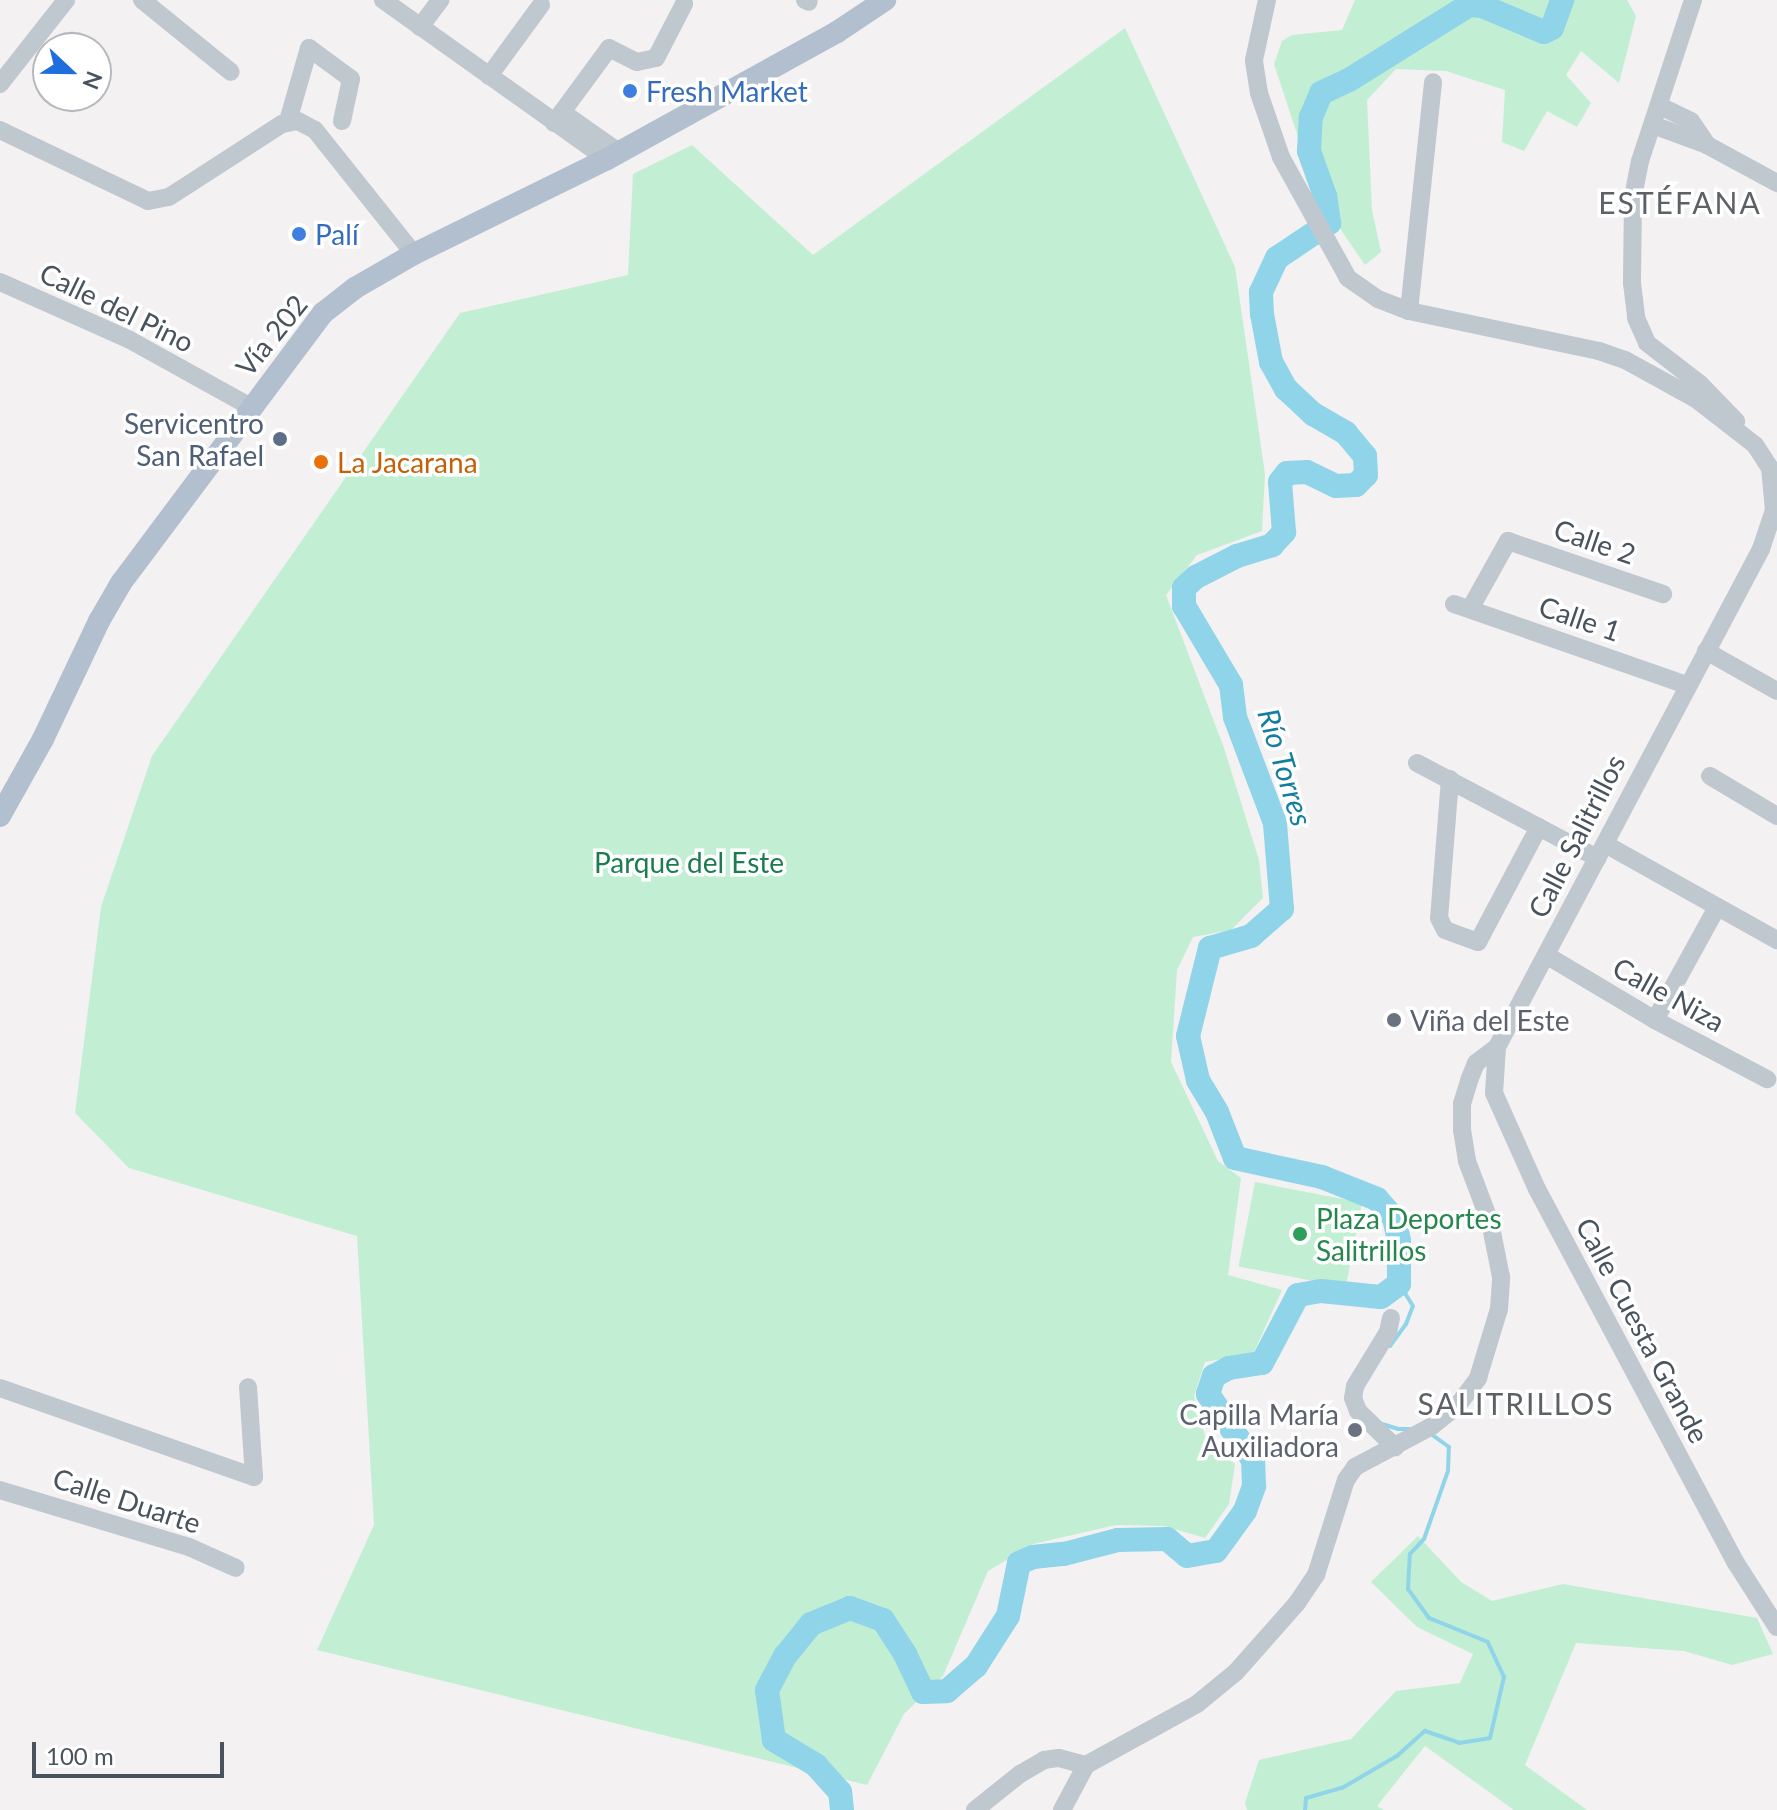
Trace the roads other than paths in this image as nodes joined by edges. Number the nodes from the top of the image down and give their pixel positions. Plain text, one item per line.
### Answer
1 (66, 0) edge
2 (142, 0) edge
3 (383, 0) edge
4 (440, 0) edge
5 (1267, 0) edge
6 (1693, 0) edge
7 (880, 1) edge
8 (684, 4) dead end
9 (541, 5) dead end
10 (420, 27) junction
11 (231, 72) dead end
12 (489, 76) junction
13 (1433, 82) dead end
14 (0, 84) edge
15 (1660, 106) junction
16 (558, 117) junction
17 (288, 121) junction
18 (342, 121) dead end
19 (1653, 125) junction
20 (0, 130) edge
21 (1707, 145) junction
22 (613, 156) junction
23 (1777, 183) edge
24 (414, 254) junction
25 (0, 282) edge
26 (1409, 311) junction
27 (251, 407) junction
28 (1755, 445) junction
29 (1663, 594) dead end
30 (1462, 607) joint
31 (1706, 651) junction
32 (1687, 685) junction
33 (1777, 691) edge
34 (1417, 763) dead end
35 (1710, 776) dead end
36 (1450, 779) junction
37 (0, 816) edge
38 (1777, 816) edge
39 (1539, 827) junction
40 (1601, 851) junction
41 (1717, 907) junction
42 (1777, 940) edge
43 (1546, 955) junction
44 (1655, 1020) junction
45 (1497, 1047) junction
46 (1767, 1079) dead end
47 (1391, 1318) dead end
48 (248, 1387) dead end
49 (0, 1388) edge
50 (1402, 1444) junction
51 (0, 1490) edge
52 (236, 1568) dead end
53 (1777, 1627) edge
54 (1086, 1765) junction
55 (975, 1810) edge
56 (1062, 1810) edge

1 - 14 street
2 - 11 street
3 - 10 street
4 - 10 street
5 - 26 street, Calle Salitrillos
6 - 15 street
7 - 22 main road, Vía 202
8 - 16 street
9 - 12 street
10 - 12 street
12 - 16 street
13 - 26 street
15 - 19 street
15 - 21 street
16 - 22 street
17 - 18 street
17 - 20 street
17 - 24 street
19 - 21 street
19 - 28 street
21 - 23 street
22 - 24 main road, Vía 202
24 - 27 main road, Vía 202
25 - 27 street, Calle del Pino
26 - 28 street, Calle Salitrillos
27 - 37 main road, Vía 202
28 - 31 street, Calle Salitrillos
29 - 30 street, Calle 2
30 - 32 street, Calle 1
31 - 32 street, Calle Salitrillos
31 - 33 street
32 - 40 street, Calle Salitrillos
34 - 36 street
35 - 38 street
36 - 39 street
36 - 39 street
39 - 40 street
40 - 41 street
40 - 43 street, Calle Salitrillos
41 - 42 street
41 - 44 street
43 - 44 street, Calle Niza
43 - 45 street, Calle Salitrillos
44 - 46 street, Calle Niza
45 - 50 street, Calle Salitrillos
45 - 53 street, Calle Cuesta Grande
47 - 50 street
48 - 49 street
50 - 54 street, Calle Salitrillos
51 - 52 street, Calle Duarte
54 - 55 street
54 - 56 street

